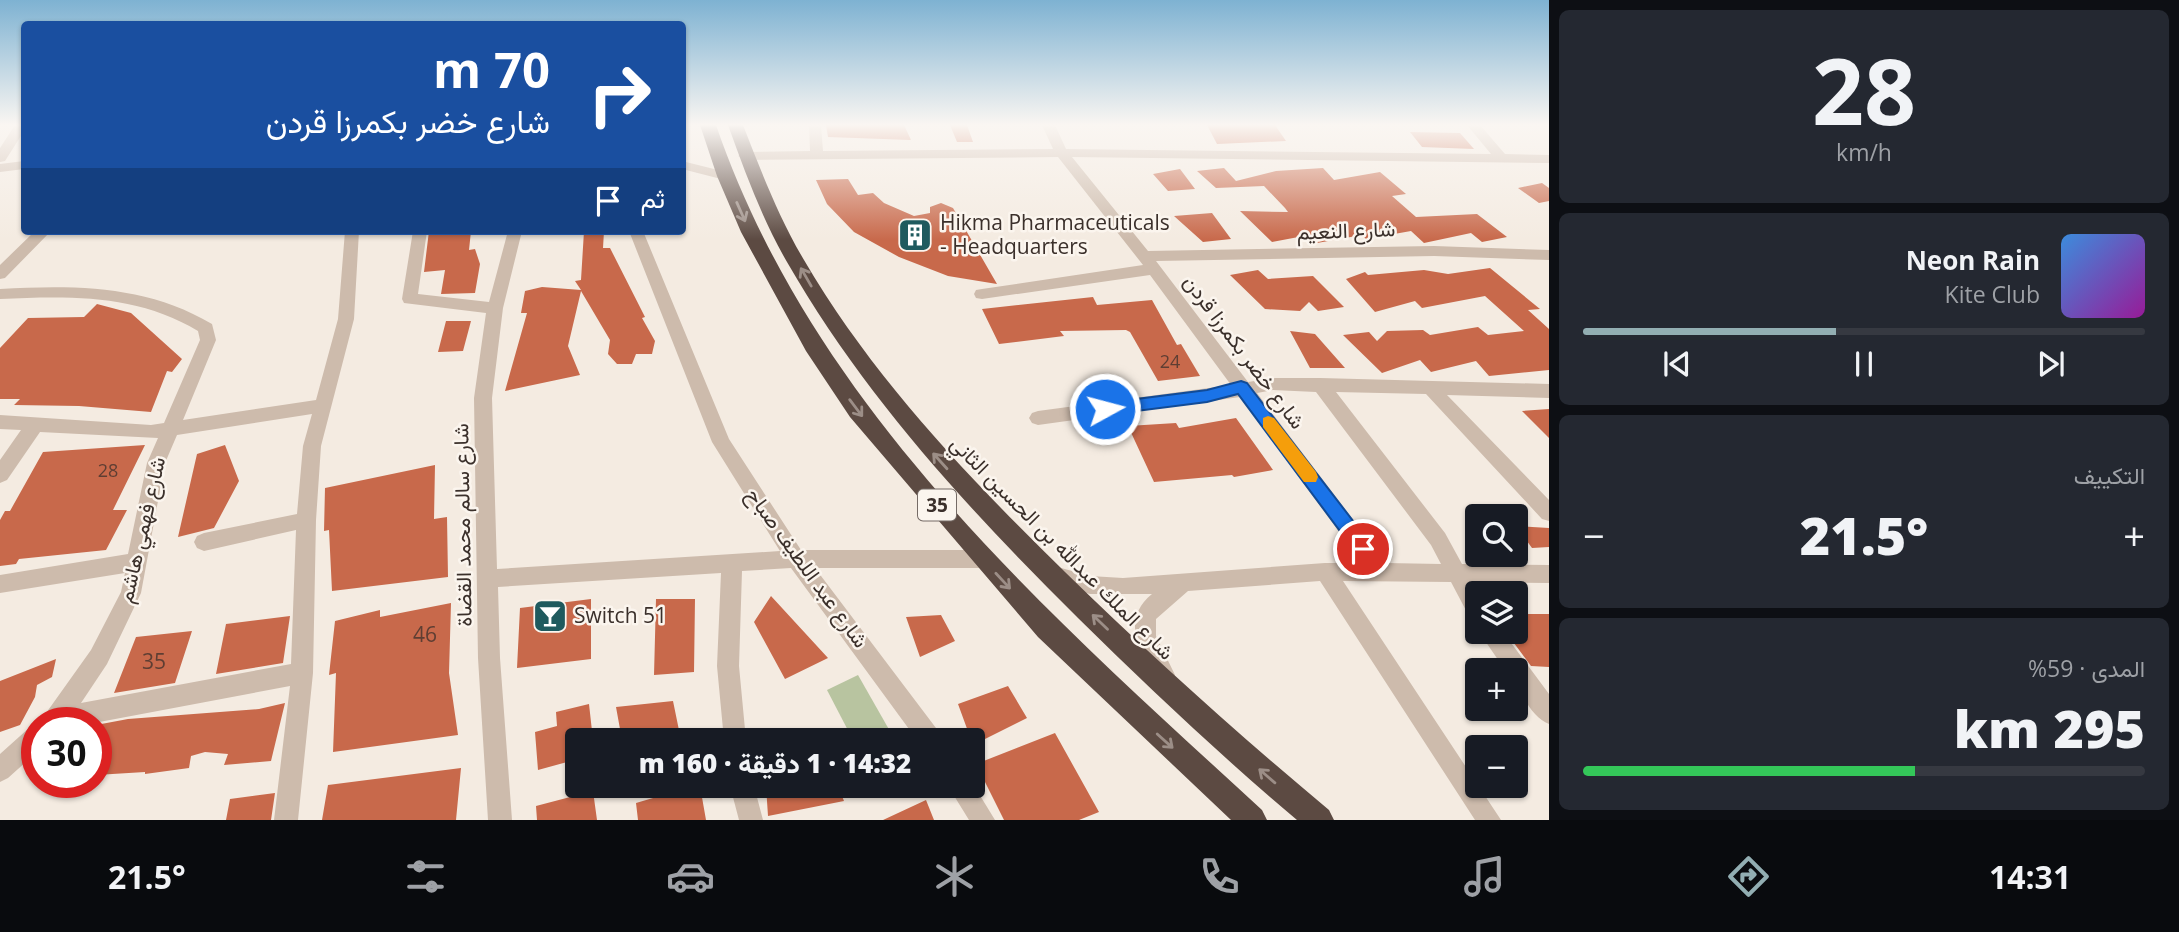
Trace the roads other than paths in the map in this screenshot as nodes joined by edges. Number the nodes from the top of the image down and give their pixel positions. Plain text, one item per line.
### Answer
1 (721, 163) edge
2 (748, 163) edge
3 (1069, 163) edge
4 (21, 165) edge
5 (686, 166) edge
6 (0, 168) edge
7 (725, 176) junction
8 (40, 235) edge
9 (352, 235) edge
10 (419, 235) edge
11 (514, 235) edge
12 (638, 235) edge
13 (1549, 255) edge
14 (1149, 262) junction
15 (0, 274) edge
16 (0, 294) edge
17 (982, 295) dead end
18 (495, 308) junction
19 (1320, 384) junction
20 (1428, 386) junction
21 (1241, 387) junction
22 (1549, 391) edge
23 (322, 406) junction
24 (1038, 418) dead end
25 (0, 422) edge
26 (35, 425) junction
27 (167, 431) junction
28 (0, 474) edge
29 (1549, 513) edge
30 (306, 520) junction
31 (204, 542) dead end
32 (796, 559) junction
33 (983, 559) junction
34 (137, 562) junction
35 (732, 562) junction
36 (1380, 571) junction
37 (1325, 572) junction
38 (1455, 572) junction
39 (1050, 574) junction
40 (1549, 574) edge
41 (487, 579) junction
42 (0, 584) edge
43 (1185, 585) junction
44 (1465, 590) edge
45 (1499, 644) edge
46 (302, 673) junction
47 (1179, 699) junction
48 (64, 707) edge
49 (112, 709) edge
50 (1549, 713) edge
51 (734, 728) edge
52 (922, 728) edge
53 (21, 751) edge
54 (0, 770) edge
55 (746, 798) edge
56 (968, 798) edge
57 (286, 820) edge
58 (500, 820) edge
59 (751, 820) edge
60 (982, 820) edge
61 (1252, 820) edge
62 (1319, 820) edge
63 (1489, 820) edge

1 - 7 highway, 35
39 -> 2 highway, شارع الملك عبدالله بن الحسين الثاني / 35
3 - 14 street, شارع خضر بكمرزا قردن
4 - 6 street
5 - 7 street
7 -> 33 highway, 35
8 - 15 street
9 - 23 street
10 - 18 street
11 - 18 street, شارع سالم محمد القضاة
12 - 32 street, شارع عبد اللطيف صباح
13 - 14 street, شارع النعيم
14 - 17 street, شارع النعيم
14 - 21 street, شارع خضر بكمرزا قردن
16 - 27 street, شارع فهمي هاشم
18 - 41 street, شارع سالم محمد القضاة
19 - 20 street
19 - 21 street
19 - 38 street
20 - 22 street
20 - 29 street
21 - 24 street
21 - 36 street, شارع خضر بكمرزا قردن
23 - 27 street
23 - 30 street
25 - 26 street
26 - 27 street
26 - 28 street
27 - 34 street, شارع فهمي هاشم
30 - 31 street
30 - 46 street
32 - 33 street
32 - 35 street
32 - 52 street, شارع عبد اللطيف صباح
33 -> 61 highway, 35
34 - 42 street
34 - 48 street, شارع فهمي هاشم
35 - 41 street
35 - 51 street
36 - 37 street
36 - 38 street
37 - 43 street
37 - 63 street
38 - 40 street
38 - 44 street
39 - 43 street
47 -> 39 highway, شارع الملك عبدالله بن الحسين الثاني / 35
41 - 58 street, شارع سالم محمد القضاة
43 - 47 street
45 - 50 street
46 - 49 street
46 - 57 street
62 -> 47 highway, شارع الملك عبدالله بن الحسين الثاني / 35
53 - 54 street
55 - 59 street
56 - 60 street

